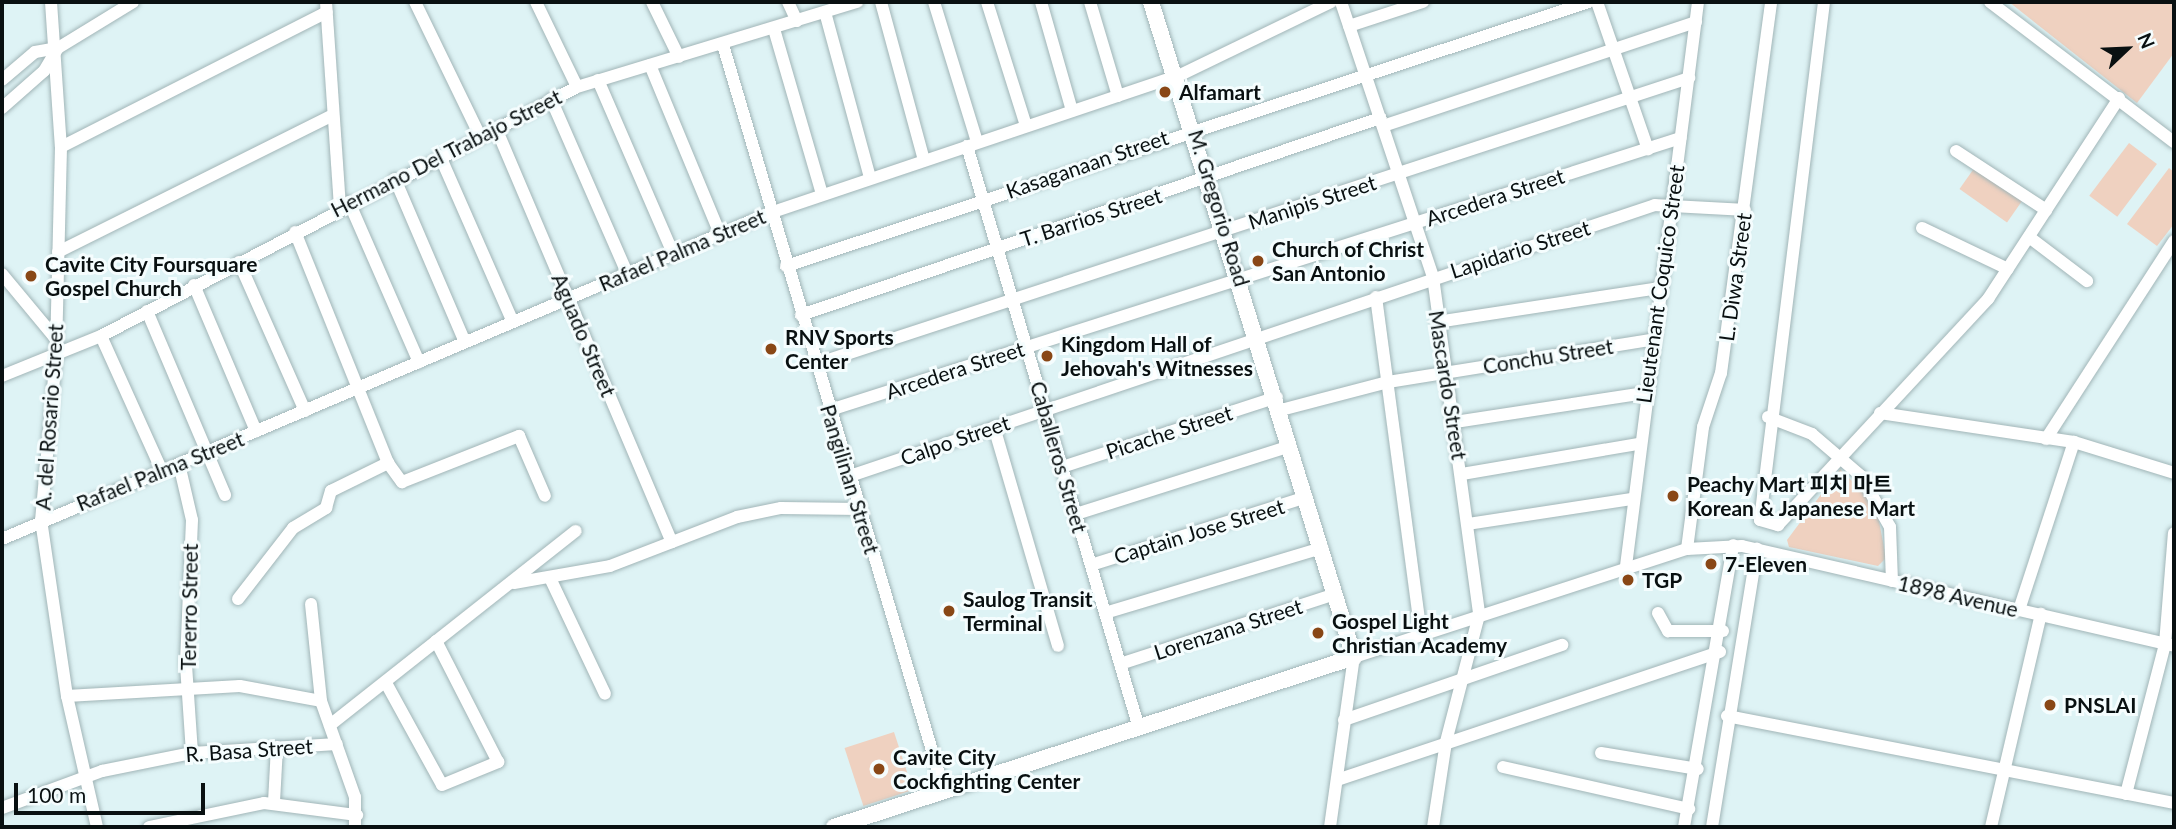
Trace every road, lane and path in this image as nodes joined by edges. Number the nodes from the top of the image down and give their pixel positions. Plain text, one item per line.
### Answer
1 (51, 2) edge
2 (133, 2) edge
3 (415, 2) edge
4 (536, 2) edge
5 (652, 2) edge
6 (788, 2) edge
7 (857, 2) edge
8 (881, 2) edge
9 (934, 2) edge
10 (987, 2) edge
11 (1041, 2) edge
12 (1090, 2) edge
13 (1151, 2) edge
14 (1331, 2) edge
15 (1341, 2) edge
16 (1423, 2) edge
17 (1589, 2) edge
18 (1597, 2) edge
19 (1698, 2) edge
20 (1771, 2) edge
21 (1825, 2) edge
22 (1990, 2) edge
23 (326, 7) edge
24 (825, 12) junction
25 (797, 21) junction
26 (1696, 22) junction
27 (1349, 26) junction
28 (774, 29) junction
29 (723, 45) junction
30 (58, 48) junction
31 (1613, 48) junction
32 (679, 57) junction
33 (650, 65) junction
34 (1364, 72) junction
35 (1178, 76) junction
36 (1689, 78) junction
37 (2, 80) edge
38 (598, 80) junction
39 (577, 87) junction
40 (1118, 96) junction
41 (1629, 96) junction
42 (2119, 98) junction
43 (551, 99) junction
44 (2, 108) edge
45 (1072, 111) junction
46 (333, 115) junction
47 (1381, 122) junction
48 (1026, 126) junction
49 (496, 128) junction
50 (1194, 128) junction
51 (480, 136) junction
52 (1681, 138) junction
53 (2174, 142) edge
54 (972, 144) junction
55 (61, 148) junction
56 (1648, 149) junction
57 (1956, 151) dead end
58 (440, 156) junction
59 (924, 160) junction
60 (1398, 173) junction
61 (870, 178) junction
62 (395, 179) junction
63 (1210, 179) junction
64 (822, 194) junction
65 (983, 200) junction
66 (1673, 202) junction
67 (345, 204) junction
68 (1745, 210) junction
69 (2046, 210) junction
70 (770, 213) junction
71 (1415, 222) junction
72 (1922, 228) dead end
73 (1226, 230) junction
74 (295, 232) junction
75 (720, 234) junction
76 (2029, 237) junction
77 (2174, 241) edge
78 (997, 247) junction
79 (58, 252) junction
80 (673, 253) junction
81 (239, 262) junction
82 (786, 266) junction
83 (2008, 269) junction
84 (626, 273) junction
85 (2, 274) edge
86 (1433, 277) junction
87 (1241, 279) junction
88 (2087, 281) dead end
89 (194, 285) junction
90 (1658, 289) junction
91 (1376, 296) junction
92 (569, 298) junction
93 (1012, 300) junction
94 (147, 312) junction
95 (801, 315) junction
96 (513, 322) junction
97 (1437, 322) junction
98 (101, 336) junction
99 (1259, 337) junction
100 (56, 339) junction
101 (1651, 340) junction
102 (465, 342) junction
103 (1027, 347) junction
104 (56, 356) junction
105 (419, 362) junction
106 (816, 364) junction
107 (1446, 372) junction
108 (2, 376) edge
109 (1388, 382) junction
110 (361, 387) junction
111 (1645, 393) junction
112 (1279, 403) junction
113 (830, 410) junction
114 (1045, 410) junction
115 (304, 411) junction
116 (1880, 413) junction
117 (1768, 417) junction
118 (1455, 422) junction
119 (993, 427) junction
120 (256, 432) junction
121 (2046, 439) junction
122 (2074, 442) junction
123 (1638, 444) junction
124 (1292, 446) junction
125 (208, 452) junction
126 (1839, 454) junction
127 (388, 463) junction
128 (179, 464) junction
129 (1062, 467) junction
130 (162, 471) junction
131 (2174, 473) edge
132 (1462, 474) junction
133 (849, 476) junction
134 (225, 495) dead end
135 (545, 496) dead end
136 (1307, 497) junction
137 (1632, 499) junction
138 (860, 509) junction
139 (1076, 514) junction
140 (41, 520) junction
141 (1468, 524) junction
142 (576, 531) dead end
143 (2174, 533) edge
144 (2, 540) edge
145 (672, 542) junction
146 (1738, 545) junction
147 (1322, 548) junction
148 (1687, 549) junction
149 (1757, 549) junction
150 (1091, 565) junction
151 (1626, 566) junction
152 (550, 578) junction
153 (1892, 581) junction
154 (514, 583) junction
155 (1335, 594) junction
156 (238, 598) dead end
157 (311, 604) dead end
158 (2019, 610) junction
159 (1105, 613) junction
160 (1658, 613) dead end
161 (2041, 614) junction
162 (1479, 615) junction
163 (1723, 631) junction
164 (1421, 634) junction
165 (436, 641) junction
166 (1562, 645) dead end
167 (2170, 645) edge
168 (1058, 646) dead end
169 (1720, 652) junction
170 (1354, 657) junction
171 (1120, 664) junction
172 (1461, 681) junction
173 (386, 683) junction
174 (188, 685) junction
175 (605, 694) dead end
176 (67, 696) junction
177 (321, 701) junction
178 (1727, 716) junction
179 (1344, 720) junction
180 (330, 725) junction
181 (1139, 728) junction
182 (1446, 742) junction
183 (337, 744) junction
184 (277, 747) junction
185 (192, 752) junction
186 (1601, 753) dead end
187 (1503, 767) dead end
188 (1698, 769) junction
189 (2004, 771) junction
190 (84, 776) junction
191 (1337, 780) junction
192 (943, 792) junction
193 (2126, 794) junction
194 (274, 803) junction
195 (2174, 803) edge
196 (2, 808) edge
197 (1689, 808) junction
198 (356, 821) edge
199 (97, 827) edge
200 (149, 827) edge
201 (834, 827) edge
202 (1330, 827) edge
203 (1433, 827) edge
204 (1684, 827) edge
205 (1712, 827) edge
206 (1991, 827) edge

1 - 30 street, A. del Rosario Street
2 - 30 street
3 - 51 street
4 - 39 street
5 - 32 street
6 - 25 street
7 - 24 street, Hermano Del Trabajo Street
8 - 59 street
9 - 54 street, Caballeros Street
10 - 48 street
11 - 45 street
12 - 40 street
13 - 35 main road, M. Gregorio Road
14 - 35 street, Rafael Palma Street
15 - 27 street, Mascardo Street
16 - 27 street
17 - 34 street, Kasaganaan Street
18 - 31 street
19 - 26 street, Lieutenant Coquico Street
20 - 68 street, L. Diwa Street
21 - 117 street
22 - 42 street
23 - 46 street
23 - 55 street
24 - 25 street, Hermano Del Trabajo Street
24 - 61 street
25 - 28 street, Hermano Del Trabajo Street
26 - 31 street, T. Barrios Street
26 - 36 street, Lieutenant Coquico Street
27 - 34 street, Mascardo Street
28 - 29 street, Hermano Del Trabajo Street
28 - 64 street
29 - 32 street, Hermano Del Trabajo Street
29 - 70 street, Pangilinan Street
30 - 37 street
30 - 44 street
30 - 55 street, A. del Rosario Street
31 - 41 street
31 - 47 street, T. Barrios Street
32 - 33 street, Hermano Del Trabajo Street
33 - 38 street, Hermano Del Trabajo Street
33 - 75 street
34 - 47 street, Mascardo Street
34 - 50 street, Kasaganaan Street
35 - 40 street, Rafael Palma Street
35 - 50 main road, M. Gregorio Road
36 - 41 street, Manipis Street
36 - 52 street, Lieutenant Coquico Street
38 - 39 street, Hermano Del Trabajo Street
38 - 80 street
39 - 43 street, Hermano Del Trabajo Street
40 - 45 street, Rafael Palma Street
41 - 56 street
41 - 60 street, Manipis Street
42 - 53 street
42 - 69 street
43 - 49 street, Hermano Del Trabajo Street
43 - 84 street
45 - 48 street, Rafael Palma Street
46 - 67 street
46 - 79 street
47 - 60 street, Mascardo Street
47 - 63 street, T. Barrios Street
48 - 54 street, Rafael Palma Street
49 - 51 street, Hermano Del Trabajo Street
49 - 92 street, Aguado Street
50 - 63 main road, M. Gregorio Road
50 - 65 street, Kasaganaan Street
51 - 58 street, Hermano Del Trabajo Street
52 - 56 street, Arcedera Street
52 - 66 street, Lieutenant Coquico Street
54 - 59 street, Rafael Palma Street
54 - 65 street, Caballeros Street
55 - 79 street, A. del Rosario Street
56 - 71 street, Arcedera Street
57 - 69 street
58 - 62 street, Hermano Del Trabajo Street
58 - 96 street
59 - 61 street, Rafael Palma Street
60 - 71 street, Mascardo Street
60 - 73 street, Manipis Street
61 - 64 street, Rafael Palma Street
62 - 67 street, Hermano Del Trabajo Street
62 - 102 street
63 - 73 main road, M. Gregorio Road
63 - 78 street, T. Barrios Street
64 - 70 street, Rafael Palma Street
65 - 78 street, Caballeros Street
65 - 82 street, Kasaganaan Street
66 - 68 street, Lapidario Street
66 - 86 street, Lapidario Street
66 - 90 street, Lieutenant Coquico Street
67 - 74 street, Hermano Del Trabajo Street
67 - 105 street
68 - 148 street, L. Diwa Street
69 - 76 street
70 - 75 street, Rafael Palma Street
70 - 82 street, Pangilinan Street
71 - 86 street, Mascardo Street
71 - 87 street, Arcedera Street
72 - 83 street
73 - 87 main road, M. Gregorio Road
73 - 93 street, Manipis Street
74 - 81 street, Hermano Del Trabajo Street
74 - 110 street
75 - 80 street, Rafael Palma Street
76 - 83 street
76 - 88 street
77 - 121 street
78 - 93 street, Caballeros Street
78 - 95 street, T. Barrios Street
79 - 100 street, A. del Rosario Street
80 - 84 street, Rafael Palma Street
81 - 89 street, Hermano Del Trabajo Street
81 - 115 street
82 - 95 street, Pangilinan Street
83 - 116 street
84 - 92 street, Rafael Palma Street
85 - 100 street
86 - 91 street, Lapidario Street
86 - 97 street, Mascardo Street
87 - 99 main road, M. Gregorio Road
87 - 103 street, Arcedera Street
89 - 94 street, Hermano Del Trabajo Street
89 - 120 street
90 - 97 street
90 - 101 street, Lieutenant Coquico Street
91 - 99 street, Lapidario Street
91 - 109 street
92 - 96 street, Rafael Palma Street
92 - 145 street, Aguado Street
93 - 103 street, Caballeros Street
93 - 106 street, Manipis Street
94 - 98 street, Hermano Del Trabajo Street
94 - 125 street
95 - 106 street, Pangilinan Street
96 - 102 street, Rafael Palma Street
97 - 107 street, Mascardo Street
98 - 104 street, Hermano Del Trabajo Street
98 - 130 street
99 - 112 main road, M. Gregorio Road
99 - 114 street, Calpo Street
100 - 104 street, A. del Rosario Street
101 - 107 street, Conchu Street
101 - 111 street, Lieutenant Coquico Street
102 - 105 street, Rafael Palma Street
103 - 113 street, Arcedera Street
103 - 114 street, Caballeros Street
104 - 108 street, Hermano Del Trabajo Street
104 - 140 street, A. del Rosario Street
105 - 110 street, Rafael Palma Street
106 - 113 street, Pangilinan Street
107 - 109 street, Conchu Street
107 - 118 street, Mascardo Street
109 - 112 street, Conchu Street
109 - 164 street
110 - 115 street, Rafael Palma Street
110 - 127 street
111 - 118 street
111 - 123 street, Lieutenant Coquico Street
112 - 124 main road, M. Gregorio Road
112 - 129 street, Picache Street
113 - 133 street, Pangilinan Street
114 - 119 street, Calpo Street
114 - 129 street, Caballeros Street
115 - 120 street, Rafael Palma Street
116 - 121 street
116 - 126 street
117 - 126 street
117 - 126 street
118 - 132 street, Mascardo Street
119 - 133 street, Calpo Street
119 - 168 street
120 - 125 street, Rafael Palma Street
121 - 122 street
122 - 131 street
122 - 158 street
123 - 132 street
123 - 137 street, Lieutenant Coquico Street
124 - 136 main road, M. Gregorio Road
124 - 139 street
125 - 128 street, Rafael Palma Street
125 - 134 street
126 - 153 street
127 - 135 street
127 - 156 street
128 - 130 street, Rafael Palma Street
128 - 174 street, Tererro Street
129 - 139 street, Caballeros Street
130 - 140 street, Rafael Palma Street
132 - 141 street, Mascardo Street
133 - 138 street, Pangilinan Street
136 - 147 main road, M. Gregorio Road
136 - 150 street, Captain Jose Street
137 - 141 street
137 - 151 street, Lieutenant Coquico Street
138 - 145 street
138 - 192 street, Pangilinan Street
139 - 150 street, Caballeros Street
140 - 144 street, Rafael Palma Street
140 - 176 street, A. del Rosario Street
141 - 162 street, Mascardo Street
142 - 154 street
143 - 167 street
145 - 152 street
146 - 148 street, 1898 Avenue
146 - 149 street, 1898 Avenue
146 - 163 street
147 - 155 main road, M. Gregorio Road
147 - 159 street
148 - 151 street, 1898 Avenue
149 - 153 street, 1898 Avenue
149 - 178 street
150 - 159 street, Caballeros Street
151 - 162 street, 1898 Avenue
152 - 154 street
152 - 175 street
153 - 158 street, 1898 Avenue
154 - 165 street
155 - 170 main road, M. Gregorio Road
155 - 171 street, Lorenzana Street
157 - 177 street
158 - 161 street, 1898 Avenue
159 - 171 street, Caballeros Street
160 - 163 street
161 - 167 street, 1898 Avenue
161 - 189 street
162 - 164 street, 1898 Avenue
162 - 172 street
163 - 169 street
164 - 170 street, 1898 Avenue
165 - 173 street
165 - 173 street
166 - 172 street
167 - 193 street
169 - 182 street
169 - 188 street
170 - 179 street
170 - 181 main road
171 - 181 street, Caballeros Street
172 - 179 street
172 - 182 street
173 - 180 street
174 - 176 street
174 - 177 street
174 - 185 street, Tererro Street
176 - 190 street, A. del Rosario Street
177 - 180 street
178 - 189 street
178 - 205 street
179 - 191 street
180 - 183 street
181 - 192 main road
182 - 191 street
182 - 203 street
183 - 184 street, R. Basa Street
183 - 198 street
184 - 185 street, R. Basa Street
184 - 194 street
185 - 190 street, R. Basa Street
186 - 188 street
187 - 197 street
188 - 197 street
189 - 193 street
189 - 206 street
190 - 196 street, R. Basa Street
190 - 199 street, A. del Rosario Street
191 - 202 street
192 - 201 main road
193 - 195 street
194 - 198 street
194 - 200 street
197 - 204 street

